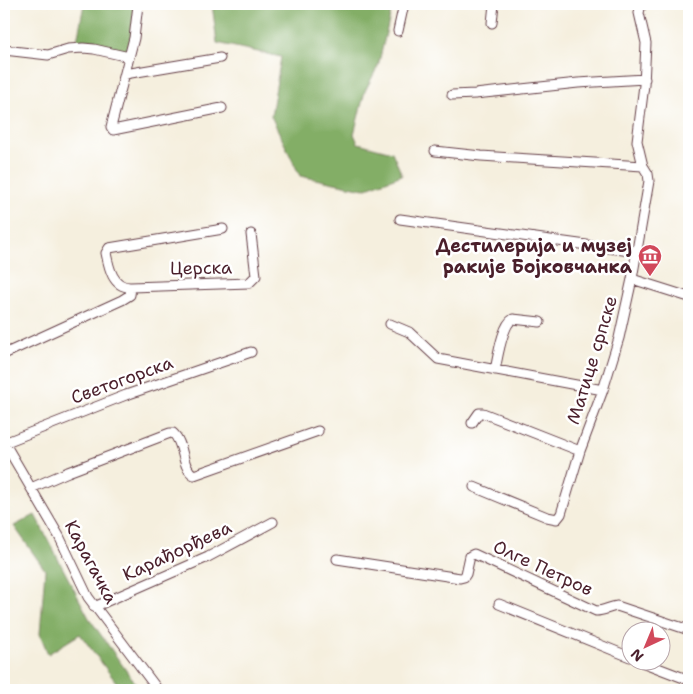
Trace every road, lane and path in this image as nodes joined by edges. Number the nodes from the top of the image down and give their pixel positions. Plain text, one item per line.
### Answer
1 (404, 4) edge
2 (494, 4) edge
3 (641, 4) edge
4 (138, 5) edge
5 (492, 22) dead end
6 (398, 31) dead end
7 (4, 50) edge
8 (129, 57) junction
9 (220, 58) dead end
10 (125, 74) junction
11 (644, 79) junction
12 (452, 95) dead end
13 (222, 108) dead end
14 (436, 151) dead end
15 (643, 166) junction
16 (400, 219) dead end
17 (223, 228) dead end
18 (252, 234) dead end
19 (637, 252) junction
20 (632, 279) junction
21 (131, 287) junction
22 (689, 297) edge
23 (540, 322) dead end
24 (390, 324) dead end
25 (251, 352) dead end
26 (4, 354) edge
27 (495, 370) junction
28 (603, 390) junction
29 (472, 423) dead end
30 (318, 431) dead end
31 (4, 442) edge
32 (580, 451) junction
33 (31, 488) junction
34 (474, 488) dead end
35 (273, 522) dead end
36 (337, 560) dead end
37 (499, 604) dead end
38 (94, 607) junction
39 (689, 630) edge
40 (620, 653) edge
41 (668, 672) edge
42 (689, 680) edge
43 (158, 690) edge

1 - 6 street
2 - 5 street
3 - 11 street, Матице српске
4 - 8 street
7 - 8 street
8 - 10 street
9 - 10 street
10 - 13 street
11 - 12 street
11 - 15 street, Матице српске
14 - 15 street
15 - 19 street, Матице српске
16 - 19 street
17 - 21 street, Церска
18 - 21 street, Церска
19 - 20 street, Матице српске
20 - 22 street
20 - 28 street, Матице српске
21 - 26 street
23 - 27 street
24 - 27 street
25 - 31 street, Светогорска
27 - 28 street
28 - 32 street, Матице српске
29 - 32 street
30 - 33 street
31 - 33 street, Карагачка
32 - 34 street, Матице српске
33 - 38 street, Карагачка
35 - 38 street, Карађорђева
36 - 39 street, Олге Петров
37 - 40 street
38 - 43 street, Карагачка
41 - 42 street

